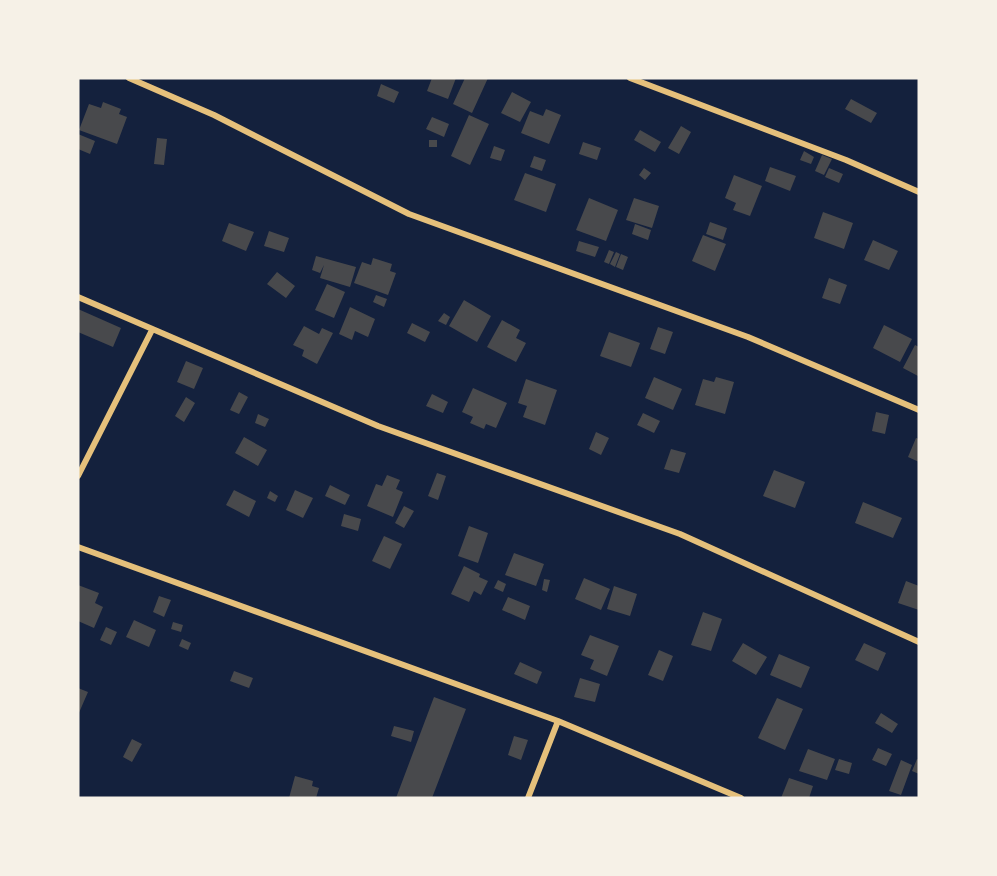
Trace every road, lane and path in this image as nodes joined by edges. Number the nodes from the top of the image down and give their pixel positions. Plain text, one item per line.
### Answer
1 (129, 78) edge
2 (630, 78) edge
3 (919, 192) edge
4 (78, 297) edge
5 (152, 330) junction
6 (919, 410) edge
7 (78, 476) edge
8 (78, 548) edge
9 (919, 642) edge
10 (558, 722) junction
11 (528, 798) edge
12 (741, 798) edge

1 - 6 street
2 - 3 street
4 - 5 street
5 - 7 street
5 - 9 street
8 - 10 street
10 - 11 street
10 - 12 street

